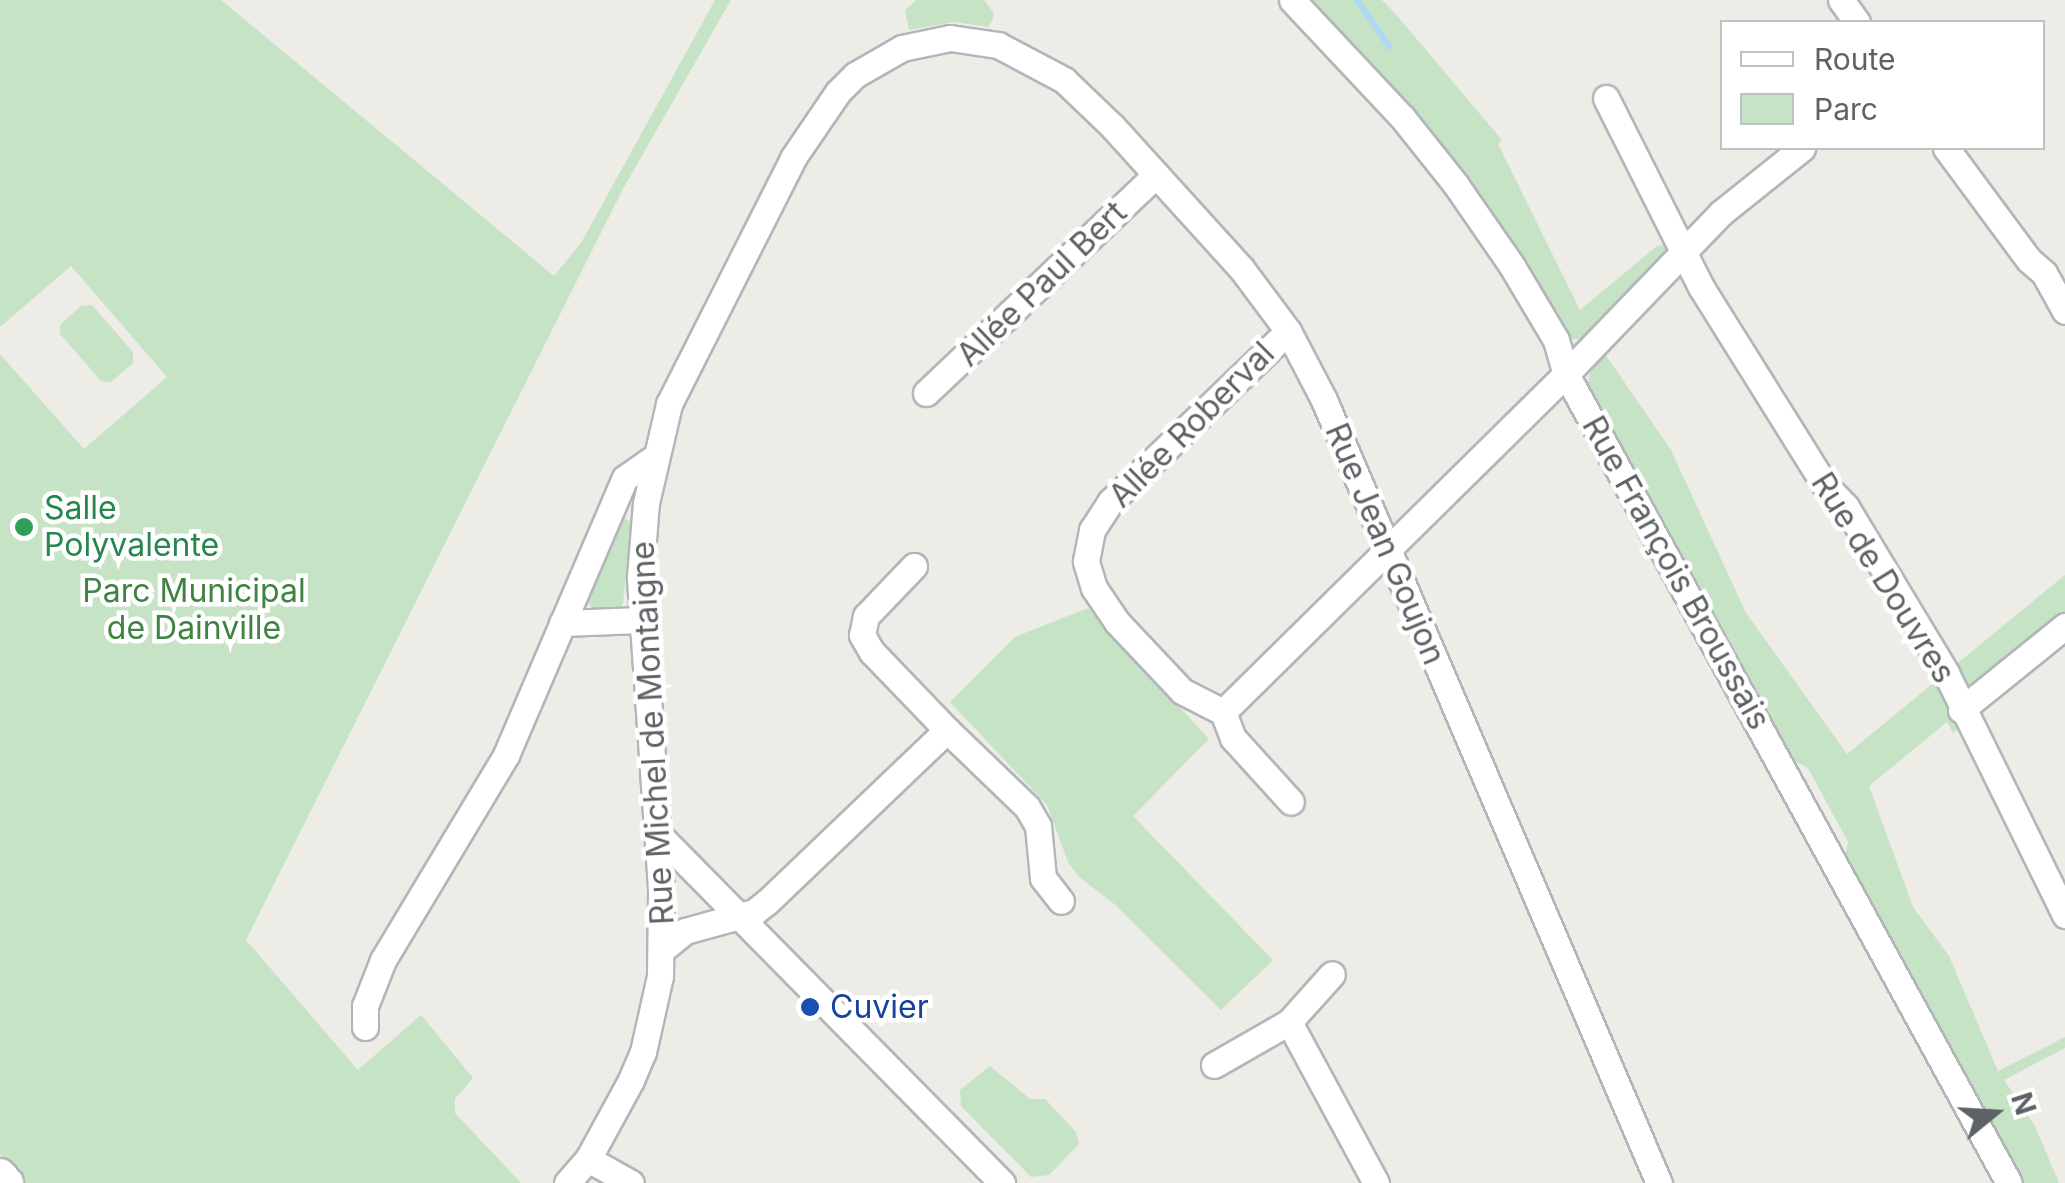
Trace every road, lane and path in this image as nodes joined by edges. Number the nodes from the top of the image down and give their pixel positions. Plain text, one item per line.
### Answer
1 (1292, 0) edge
2 (950, 38) joint
3 (1606, 98) dead end
4 (1800, 150) edge
5 (1947, 150) edge
6 (1156, 175) junction
7 (1684, 252) junction
8 (2065, 311) edge
9 (1288, 331) junction
10 (1566, 374) junction
11 (926, 393) dead end
12 (654, 458) junction
13 (1385, 550) junction
14 (914, 566) dead end
15 (641, 620) junction
16 (562, 623) junction
17 (2065, 626) edge
18 (1217, 710) junction
19 (1961, 710) junction
20 (946, 730) junction
21 (1290, 802) dead end
22 (656, 832) junction
23 (1061, 901) dead end
24 (2065, 914) edge
25 (741, 917) junction
26 (664, 948) junction
27 (1332, 974) dead end
28 (1289, 1022) junction
29 (365, 1027) dead end
30 (1214, 1065) dead end
31 (588, 1159) junction
32 (0, 1175) edge
33 (7, 1183) edge
34 (567, 1183) edge
35 (631, 1183) edge
36 (1002, 1183) edge
37 (1376, 1183) edge
38 (1659, 1183) edge
39 (2008, 1183) edge

1 - 10 street, Rue François Broussais
2 - 6 street, Rue Jean Goujon
2 - 12 street, Rue Michel de Montaigne
3 - 7 street, Rue de Douvres
4 - 7 street
5 - 8 street
6 - 9 street, Rue Jean Goujon
6 - 11 street, Allée Paul Bert
7 - 10 street
7 - 19 street, Rue de Douvres
9 - 13 street, Rue Jean Goujon
9 - 18 street, Allée Roberval
10 - 13 street
10 - 39 street, Rue François Broussais
12 - 15 street, Rue Michel de Montaigne
12 - 16 street
13 - 18 street
13 - 38 street, Rue Jean Goujon
14 - 20 street
15 - 16 street
15 - 22 street, Rue Michel de Montaigne
16 - 29 street
17 - 19 street
18 - 21 street, Allée Roberval
19 - 24 street, Rue de Douvres
20 - 23 street
20 - 25 street
22 - 25 street
22 - 26 street, Rue Michel de Montaigne
25 - 26 street
25 - 36 street
26 - 31 street, Rue Michel de Montaigne
27 - 28 street
28 - 30 street
28 - 37 street
31 - 34 street, Rue Michel de Montaigne
31 - 35 street
32 - 33 main road

